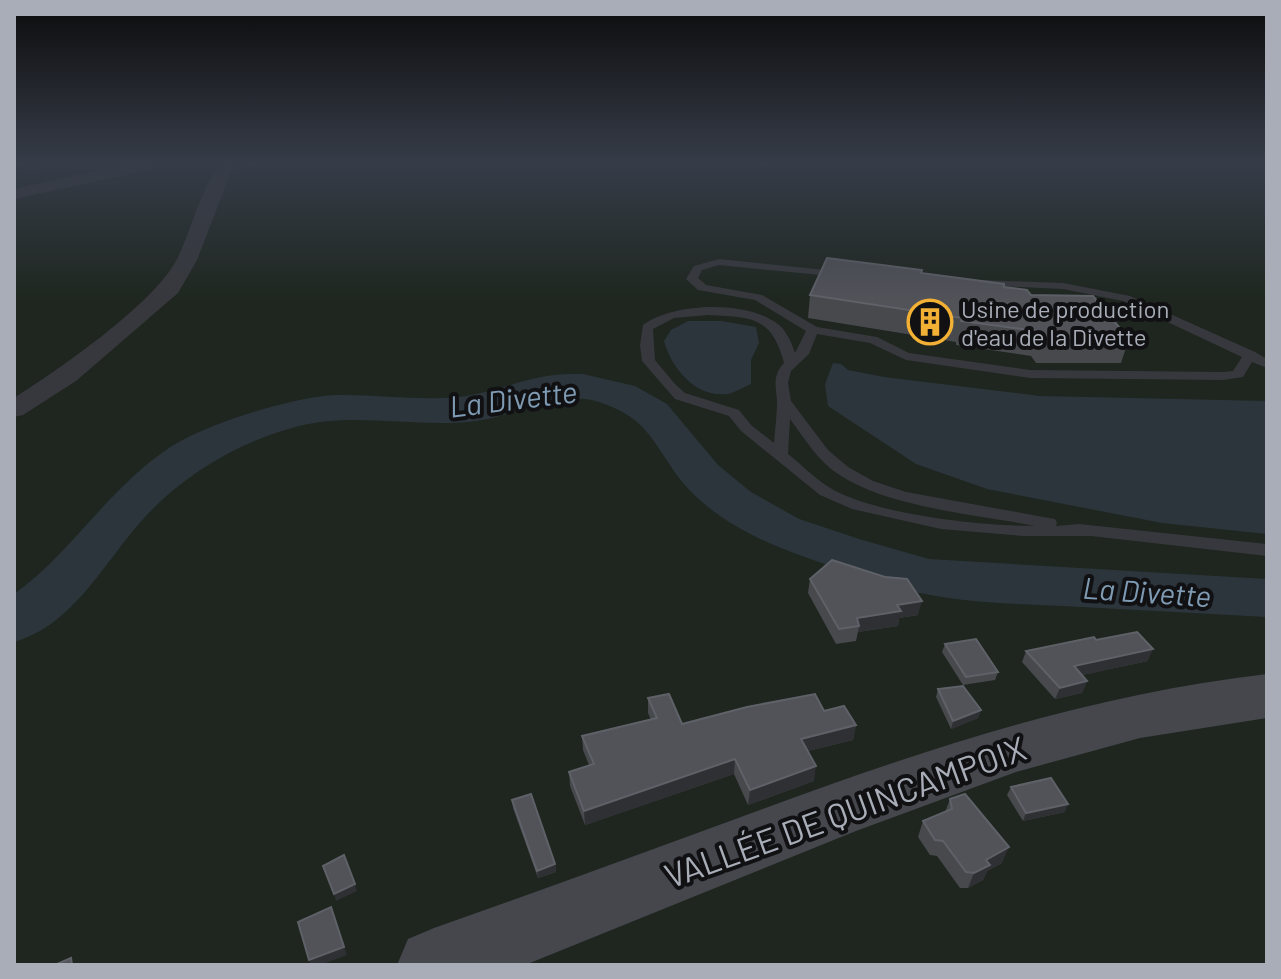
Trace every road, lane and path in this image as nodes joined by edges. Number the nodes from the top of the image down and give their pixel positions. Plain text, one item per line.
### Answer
1 (208, 210) edge
2 (856, 276) edge
3 (968, 284) edge
4 (813, 330) junction
5 (1250, 355) junction
6 (1267, 357) edge
7 (791, 363) junction
8 (1267, 364) edge
9 (784, 401) junction
10 (14, 409) edge
11 (780, 456) junction
12 (1089, 531) junction
13 (1267, 550) edge
14 (1267, 696) edge
15 (434, 965) edge

1 - 10 street
2 - 4 lane
3 - 5 lane
4 - 5 lane
4 - 7 lane
5 - 6 lane
5 - 8 lane
7 - 9 lane
7 - 11 lane
9 - 11 lane
9 - 12 lane
11 - 12 lane
12 - 13 lane
14 - 15 main road, VALLÉE DE QUINCAMPOIX

